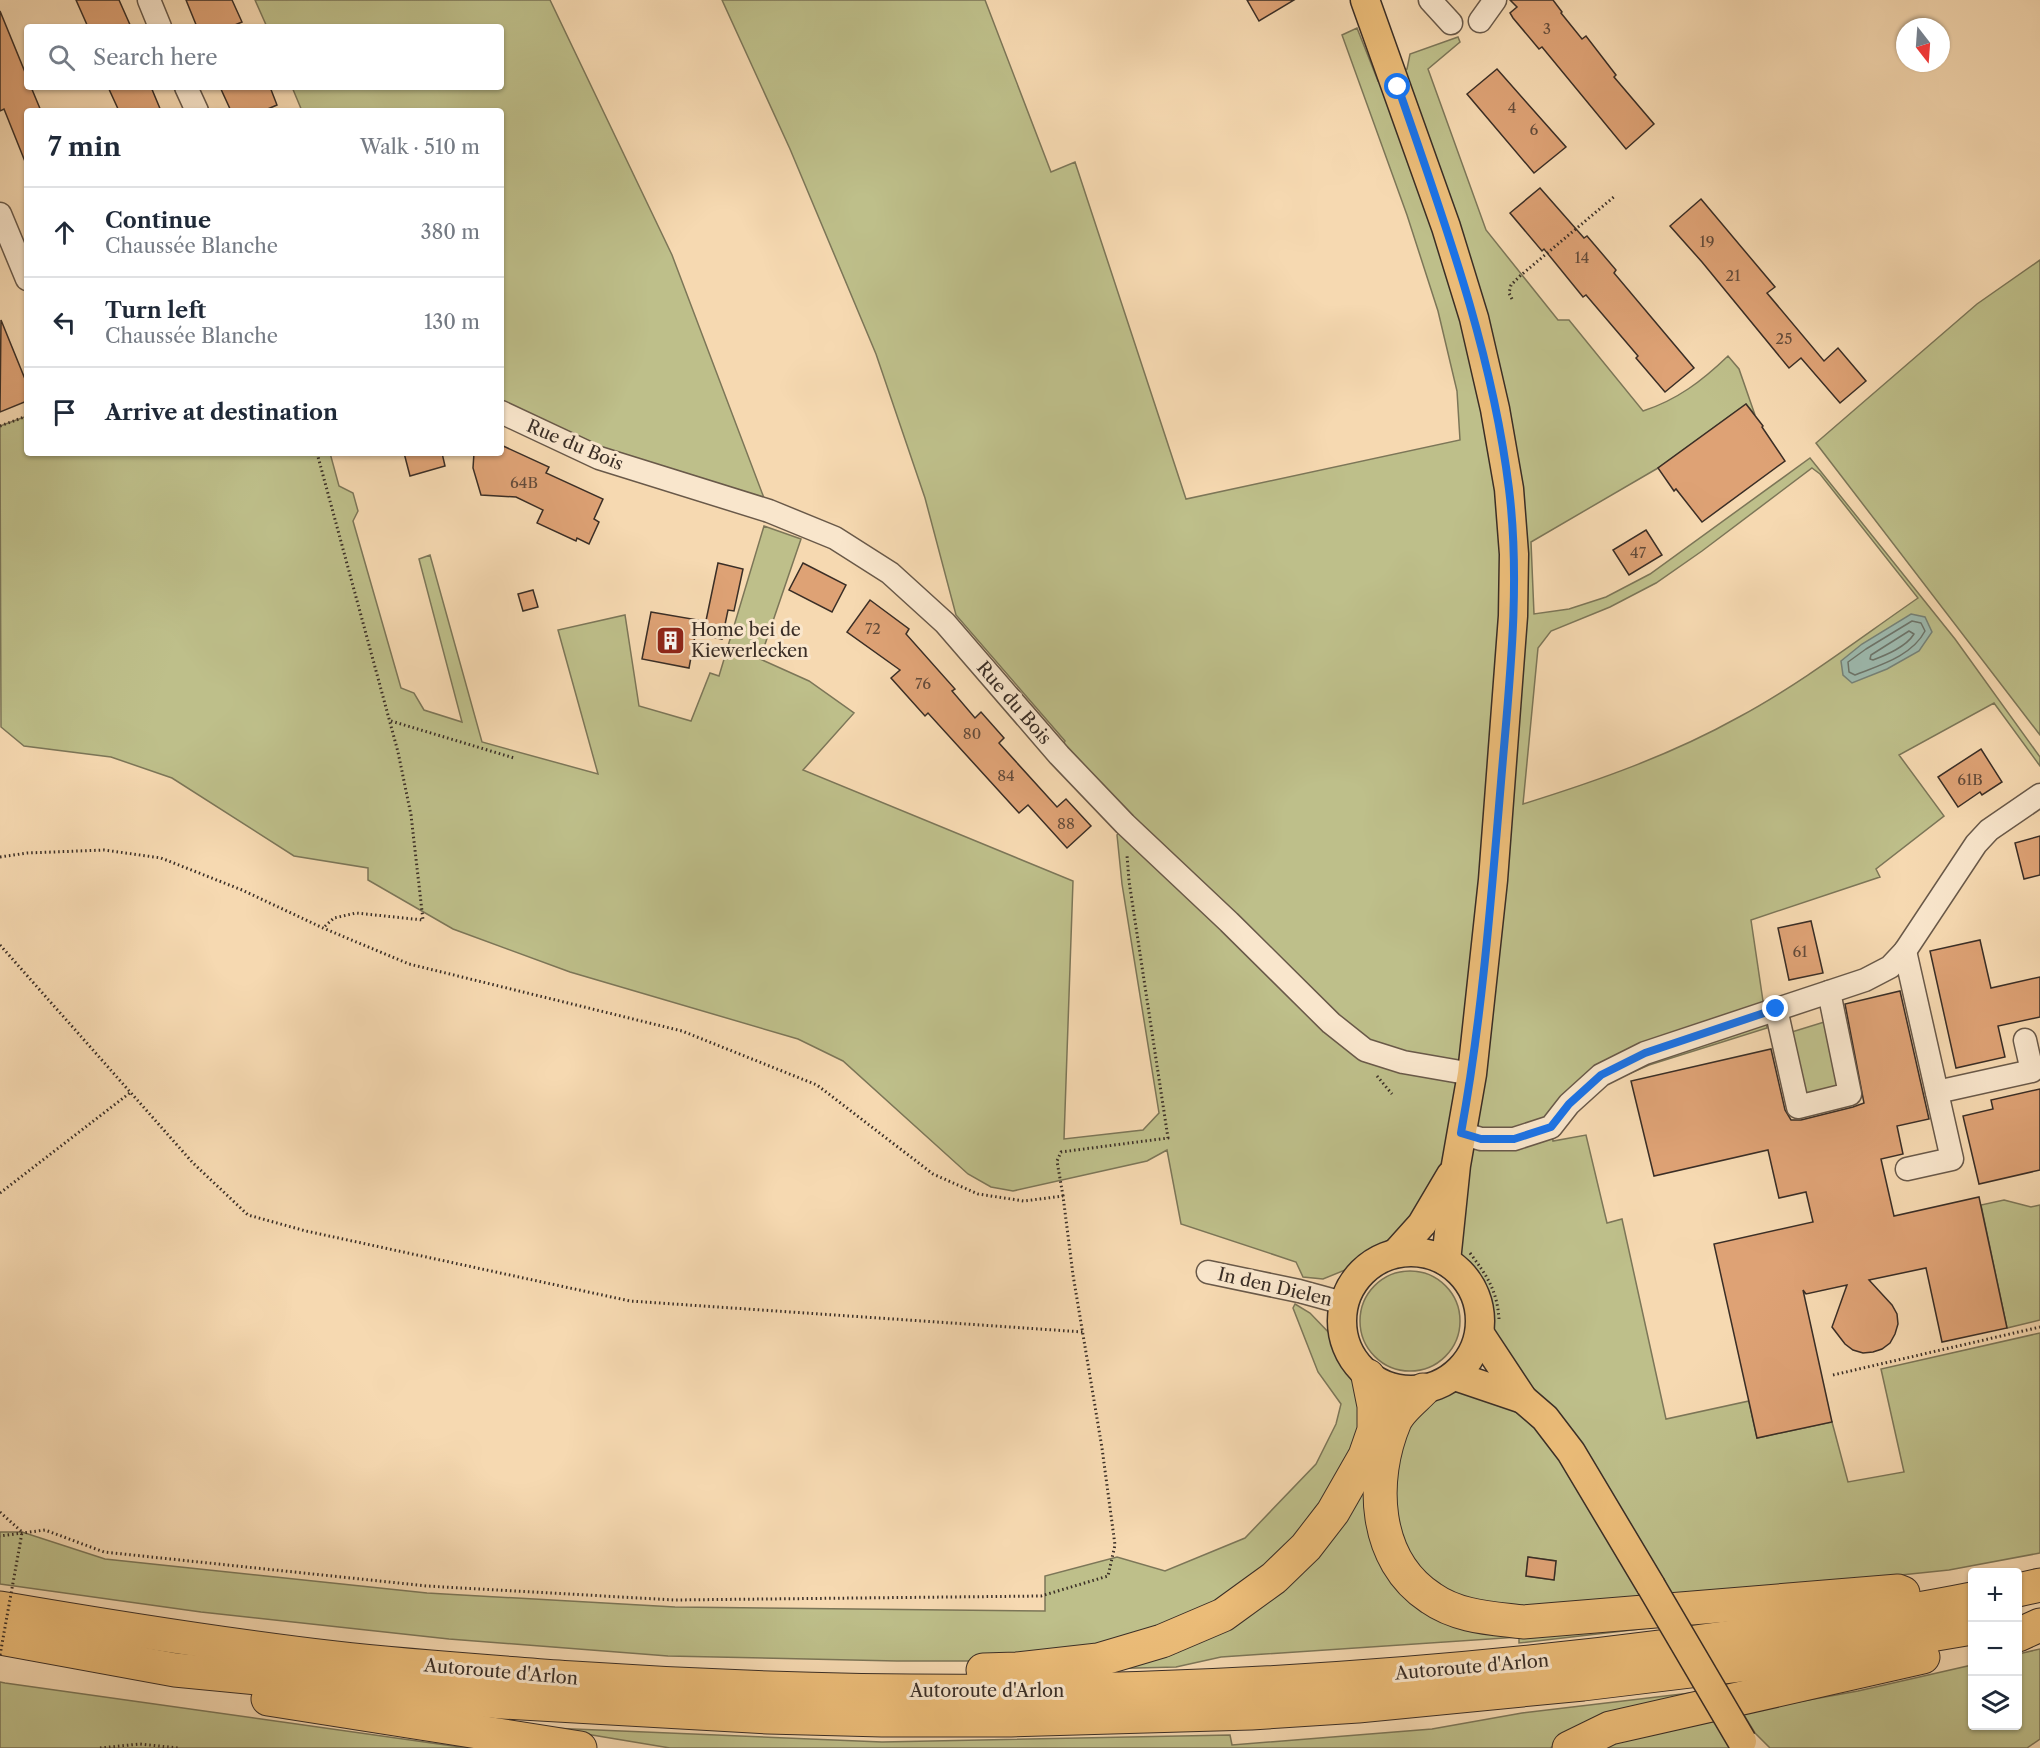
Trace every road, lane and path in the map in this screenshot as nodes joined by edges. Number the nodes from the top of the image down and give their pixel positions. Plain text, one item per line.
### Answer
1 (149, 0) edge
2 (1365, 0) edge
3 (1431, 0) edge
4 (1495, 0) edge
5 (1480, 21) dead end
6 (1451, 23) dead end
7 (159, 24) edge
8 (187, 90) edge
9 (195, 108) edge
10 (1615, 196) dead end
11 (0, 213) edge
12 (24, 272) edge
13 (1512, 299) dead end
14 (504, 413) edge
15 (24, 417) edge
16 (0, 426) edge
17 (318, 456) edge
18 (391, 721) junction
19 (514, 758) dead end
20 (2040, 795) edge
21 (1125, 824) junction
22 (0, 857) edge
23 (323, 928) junction
24 (0, 945) edge
25 (1905, 951) junction
26 (1829, 992) junction
27 (1776, 1009) junction
28 (2025, 1040) dead end
29 (1472, 1074) junction
30 (131, 1092) junction
31 (1937, 1092) junction
32 (1461, 1133) junction
33 (1456, 1166) junction
34 (1907, 1169) dead end
35 (0, 1193) edge
36 (1063, 1196) junction
37 (1449, 1233) junction
38 (1396, 1253) junction
39 (1446, 1261) junction
40 (1208, 1272) dead end
41 (1343, 1303) junction
42 (2040, 1327) edge
43 (1489, 1328) junction
44 (1083, 1332) junction
45 (1833, 1375) dead end
46 (1368, 1376) junction
47 (1455, 1376) junction
48 (1423, 1390) junction
49 (1523, 1399) junction
50 (0, 1512) edge
51 (22, 1532) junction
52 (0, 1536) edge
53 (2040, 1585) edge
54 (2022, 1589) edge
55 (1958, 1602) edge
56 (0, 1608) edge
57 (2040, 1614) edge
58 (2022, 1617) edge
59 (2040, 1625) edge
60 (1968, 1629) edge
61 (2022, 1633) edge
62 (0, 1638) edge
63 (1968, 1647) edge
64 (0, 1655) edge
65 (176, 1670) junction
66 (787, 1689) junction
67 (1744, 1744) edge
68 (100, 1748) edge
69 (178, 1748) edge
70 (580, 1748) edge
71 (1569, 1748) edge

1 - 7 street
2 - 29 main road
3 - 6 street
4 - 5 street
8 - 9 street
10 - 13 path
11 - 12 street
14 - 21 street, Rue du Bois
15 - 16 path
17 - 18 path
18 - 19 path
18 - 23 path
20 - 25 street
21 - 29 street, Rue du Bois
21 - 36 path
22 - 23 path
23 - 36 path
24 - 30 path
25 - 26 street
25 - 31 street
26 - 27 street
26 - 27 street
27 - 32 street
28 - 31 street
29 - 32 main road
30 - 35 path
30 - 44 path
31 - 34 street
32 - 33 main road
33 - 37 main road
33 - 38 main road
36 - 44 path
37 - 39 main road
37 - 43 path
38 - 39 main road
38 - 41 main road
39 - 43 main road
40 - 41 street, In den Dielen
41 - 46 main road
42 - 45 path
43 - 47 main road
43 - 49 main road
44 - 51 path
46 - 48 main road
46 - 66 highway
47 - 48 main road
47 - 49 main road
48 - 55 highway
49 - 67 main road, bridge
50 - 51 path
51 - 52 path
51 - 64 path, bridge
53 - 54 highway
55 - 66 highway, Autoroute d'Arlon
56 - 66 highway, Autoroute d'Arlon
57 - 58 highway
59 - 61 highway
60 - 65 highway, Autoroute d'Arlon
62 - 65 highway, Autoroute d'Arlon
63 - 71 highway
65 - 70 highway
68 - 69 path

